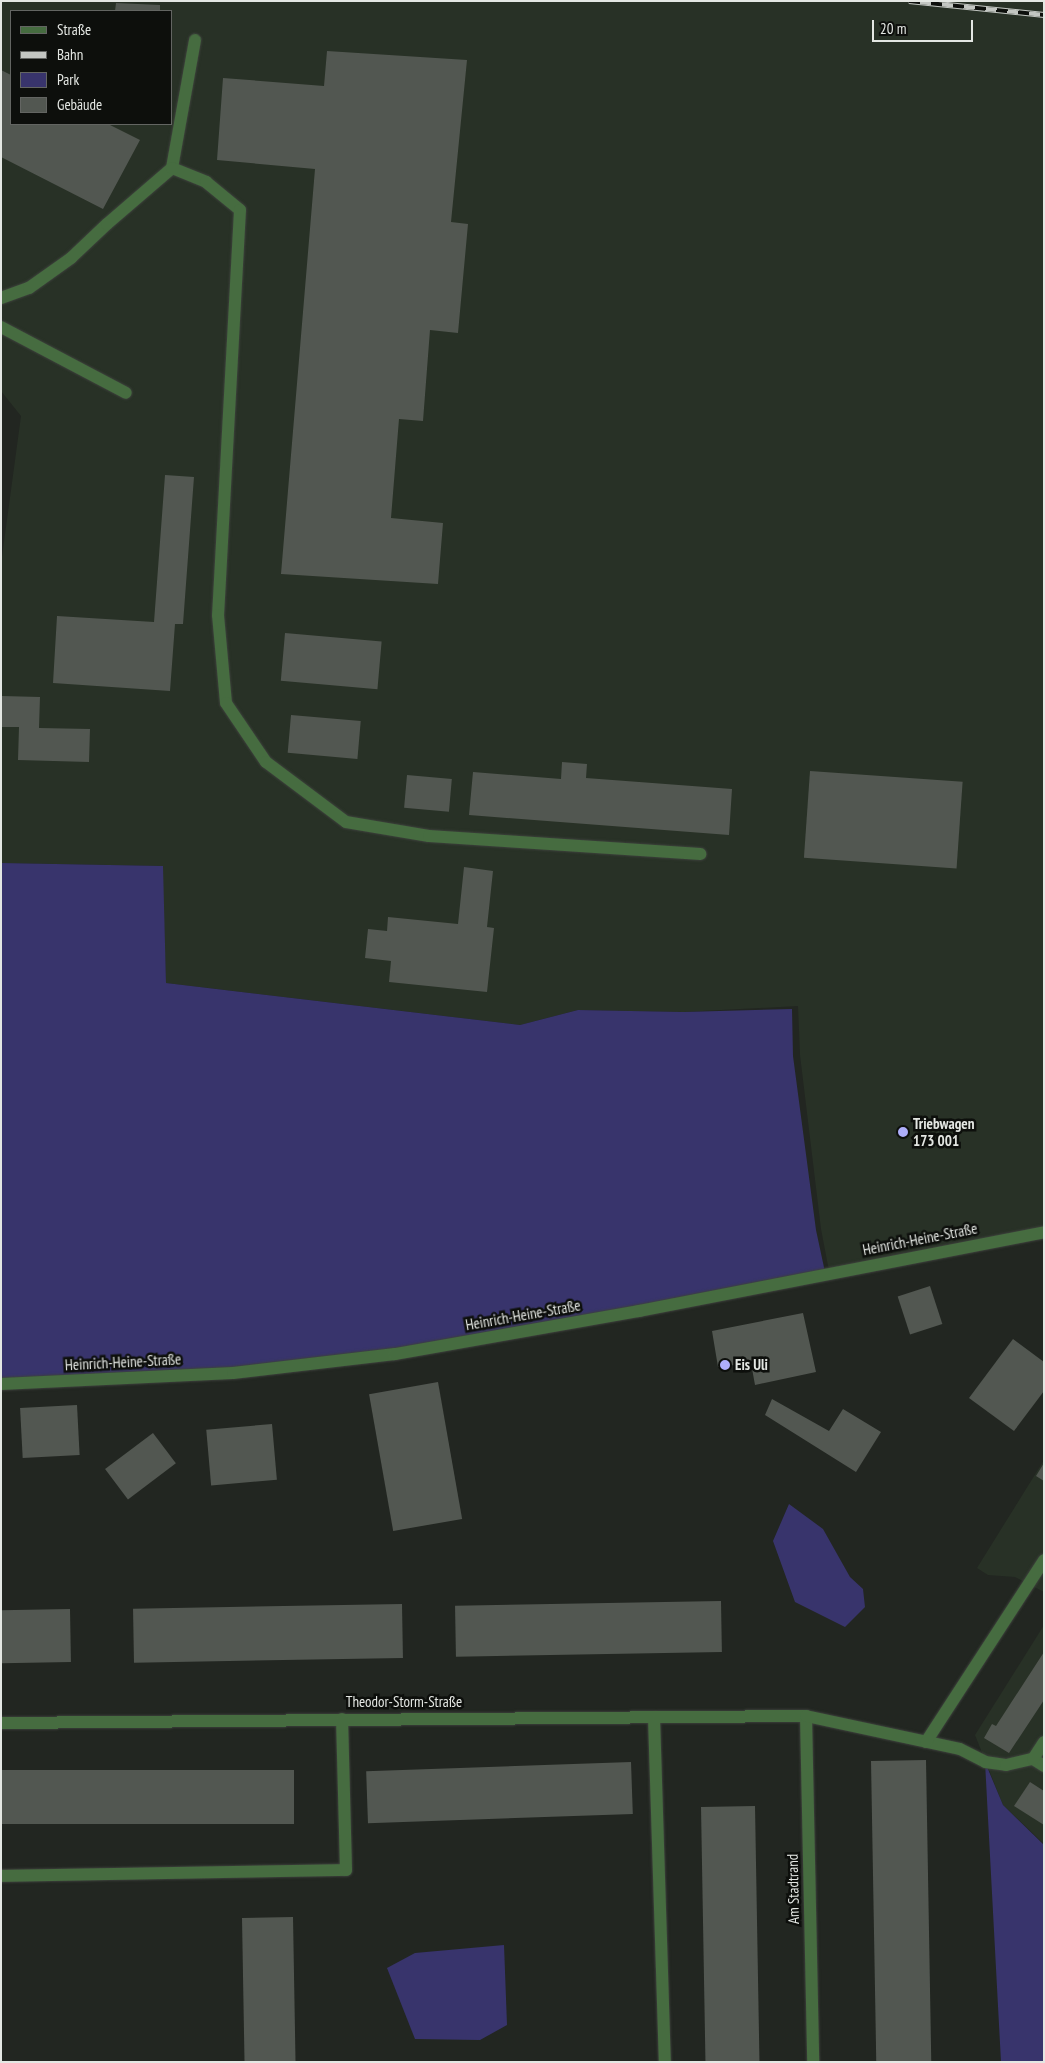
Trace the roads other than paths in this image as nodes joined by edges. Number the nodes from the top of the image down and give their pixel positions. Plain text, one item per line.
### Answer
1 (195, 40) dead end
2 (172, 168) junction
3 (1, 298) edge
4 (1, 328) edge
5 (126, 394) dead end
6 (700, 854) dead end
7 (1044, 1232) edge
8 (1, 1384) edge
9 (1044, 1560) edge
10 (806, 1716) junction
11 (654, 1717) junction
12 (342, 1719) junction
13 (1, 1723) edge
14 (926, 1742) junction
15 (1044, 1742) edge
16 (1038, 1762) edge
17 (1, 1876) edge
18 (664, 2062) edge
19 (813, 2062) edge

1 - 2 street
2 - 3 street
2 - 6 street
4 - 5 street
7 - 8 street, Heinrich-Heine-Straße
9 - 14 street
10 - 11 street, Theodor-Storm-Straße
10 - 14 street, Theodor-Storm-Straße
10 - 19 street, Am Stadtrand
11 - 12 street, Theodor-Storm-Straße
11 - 18 street
12 - 13 street, Theodor-Storm-Straße
12 - 17 street
14 - 16 street, Theodor-Storm-Straße
15 - 16 street

